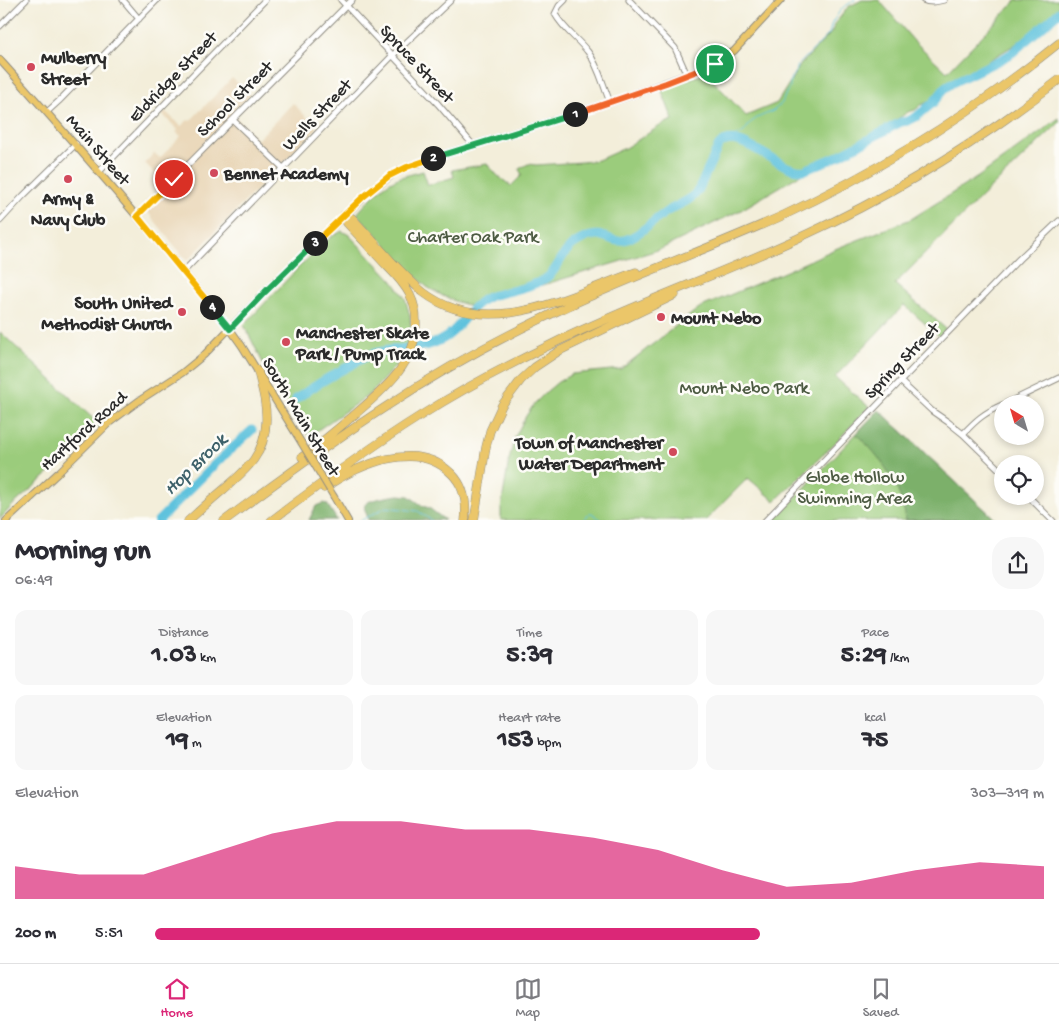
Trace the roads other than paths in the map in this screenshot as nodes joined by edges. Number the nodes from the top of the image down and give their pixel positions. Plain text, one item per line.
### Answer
1 (26, 0) edge
2 (124, 0) edge
3 (157, 0) edge
4 (265, 0) edge
5 (341, 0) edge
6 (352, 0) edge
7 (451, 0) edge
8 (565, 0) edge
9 (629, 0) edge
10 (781, 0) edge
11 (923, 0) edge
12 (944, 0) edge
13 (346, 6) junction
14 (139, 18) junction
15 (0, 26) edge
16 (1059, 43) edge
17 (392, 55) junction
18 (0, 60) edge
19 (687, 75) junction
20 (1059, 80) edge
21 (610, 102) junction
22 (47, 112) junction
23 (232, 120) junction
24 (76, 144) junction
25 (473, 145) junction
26 (283, 168) junction
27 (99, 172) junction
28 (344, 215) junction
29 (137, 216) junction
30 (1059, 220) edge
31 (0, 221) edge
32 (667, 264) junction
33 (182, 272) junction
34 (690, 284) junction
35 (230, 329) junction
36 (258, 372) junction
37 (1059, 378) edge
38 (900, 381) junction
39 (1023, 395) edge
40 (994, 409) edge
41 (963, 434) junction
42 (994, 464) edge
43 (263, 492) junction
44 (1037, 505) edge
45 (283, 512) junction
46 (6, 520) edge
47 (188, 520) edge
48 (224, 520) edge
49 (272, 520) edge
50 (348, 520) edge
51 (465, 520) edge
52 (474, 520) edge
53 (765, 520) edge
54 (1053, 520) edge

1 - 15 street
2 - 14 street
3 - 14 street
4 - 27 street, Eldridge Street
5 - 13 street, Spruce Street
6 - 13 street, School Street
7 - 17 street, Wells Street
8 - 21 street
9 - 19 street
10 - 19 main road, Hartford Road
11 - 12 street
13 - 17 street, Spruce Street
13 - 23 street, School Street
14 - 22 street
16 - 32 highway
17 - 25 street, Spruce Street
17 - 26 street, Wells Street
18 - 22 main road, Main Street
19 - 21 main road, Hartford Road
20 - 34 highway
21 - 25 main road, Hartford Road
22 - 24 main road, Main Street
23 - 26 street
23 - 29 street, School Street
24 - 27 main road, Main Street
24 - 31 street
25 - 28 main road, Hartford Road
26 - 33 street, Wells Street
27 - 29 main road, Main Street
28 - 32 highway
28 - 35 main road, Hartford Road
28 - 43 highway
29 - 33 main road, Main Street
30 - 38 street, Spring Street
32 - 43 highway
33 - 35 main road, Main Street
34 - 45 highway
34 - 52 highway
35 - 36 main road, South Main Street
35 - 46 main road, Hartford Road
36 - 47 highway
36 - 50 main road, South Main Street, bridge
37 - 39 street
38 - 41 street
38 - 53 street, Spring Street
40 - 41 street
41 - 42 street
43 - 48 highway
44 - 54 street
45 - 49 highway
45 - 51 highway

